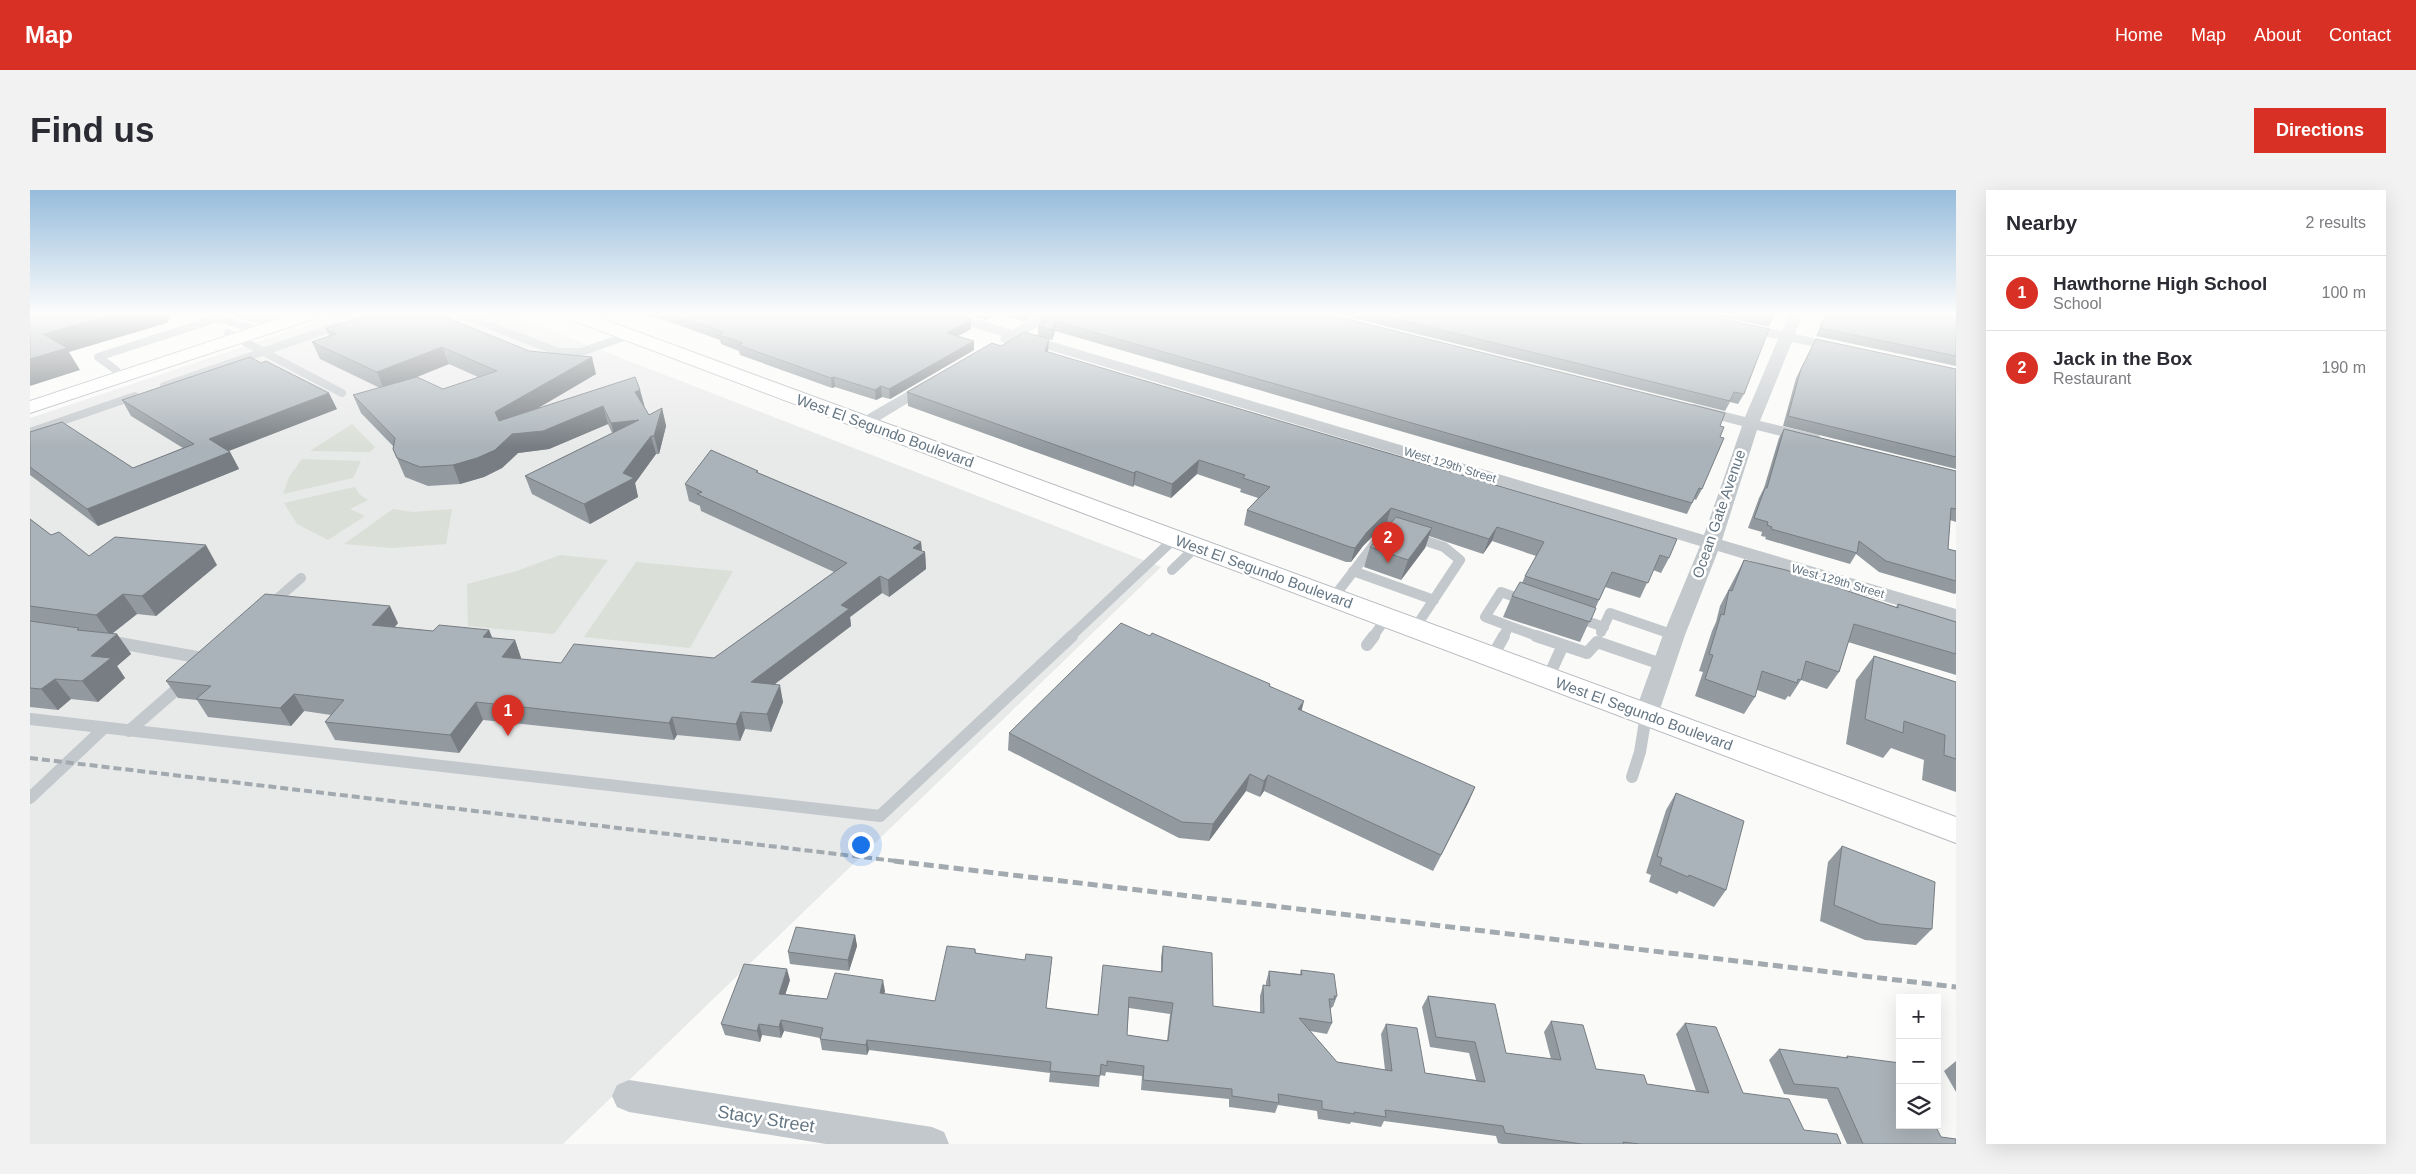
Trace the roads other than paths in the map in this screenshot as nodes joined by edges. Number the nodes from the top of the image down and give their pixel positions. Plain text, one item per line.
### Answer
1 (149, 359) edge
2 (158, 359) edge
3 (245, 359) edge
4 (276, 359) edge
5 (692, 359) edge
6 (1092, 359) edge
7 (1778, 359) edge
8 (949, 373) edge
9 (152, 390) edge
10 (142, 393) edge
11 (342, 393) dead end
12 (30, 398) edge
13 (1675, 404) edge
14 (30, 407) edge
15 (864, 423) junction
16 (1751, 423) junction
17 (30, 432) edge
18 (1826, 443) edge
19 (1388, 529) edge
20 (1407, 535) edge
21 (1185, 543) junction
22 (1711, 544) junction
23 (1172, 570) dead end
24 (1353, 571) junction
25 (300, 578) dead end
26 (1333, 598) junction
27 (1434, 600) junction
28 (1538, 604) edge
29 (1566, 614) edge
30 (259, 616) edge
31 (1956, 616) edge
32 (1386, 618) junction
33 (1509, 626) junction
34 (1604, 627) junction
35 (1415, 628) junction
36 (1674, 635) junction
37 (94, 639) edge
38 (1597, 642) junction
39 (1367, 645) dead end
40 (1563, 645) junction
41 (1492, 657) junction
42 (1664, 665) junction
43 (1548, 678) junction
44 (1646, 714) junction
45 (30, 719) edge
46 (104, 728) junction
47 (129, 732) junction
48 (1632, 777) dead end
49 (30, 798) edge
50 (1956, 830) edge
51 (629, 1096) dead end
52 (843, 1138) edge
53 (932, 1144) edge

1 - 12 main road
2 - 14 main road
3 - 9 lane
4 - 11 lane
5 - 15 main road, West El Segundo Boulevard
6 - 22 street, West 129th Street
7 - 16 street, Ocean Gate Avenue
8 - 15 street
10 - 17 lane
13 - 16 street
15 - 21 main road, West El Segundo Boulevard
16 - 18 street
16 - 22 street, Ocean Gate Avenue
19 - 24 lane
20 - 27 lane
21 - 23 lane
21 - 26 main road, West El Segundo Boulevard
21 - 47 lane
22 - 31 street, West 129th Street
22 - 36 street, Ocean Gate Avenue
24 - 26 lane
24 - 27 lane
25 - 30 lane
26 - 32 main road, West El Segundo Boulevard
27 - 35 lane
28 - 33 lane
29 - 34 lane
32 - 35 main road, West El Segundo Boulevard
32 - 39 lane
33 - 40 lane
33 - 41 lane
34 - 36 lane
34 - 38 lane
35 - 41 main road, West El Segundo Boulevard
36 - 42 street, Ocean Gate Avenue
37 - 47 lane
38 - 40 lane
38 - 42 lane
40 - 43 lane
41 - 43 main road, West El Segundo Boulevard
42 - 44 street, Ocean Gate Avenue
43 - 44 main road, West El Segundo Boulevard
44 - 48 lane
44 - 50 main road, West El Segundo Boulevard
45 - 46 lane
46 - 47 lane
46 - 49 lane
51 - 52 street, Stacy Street
52 - 53 street, Stacy Street

